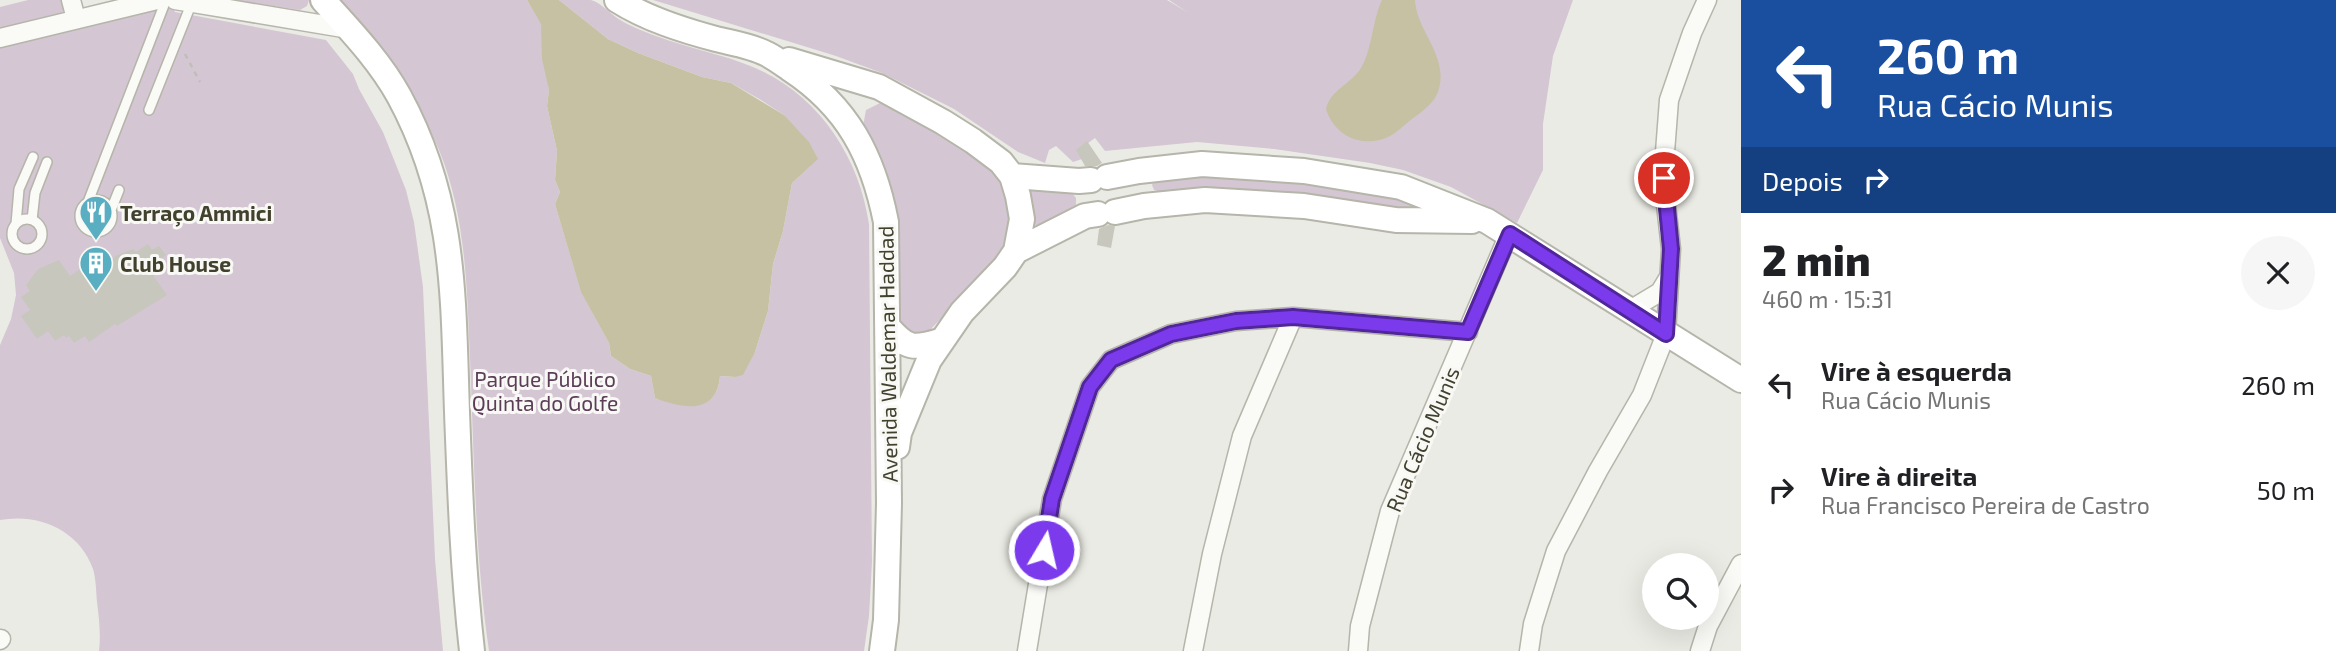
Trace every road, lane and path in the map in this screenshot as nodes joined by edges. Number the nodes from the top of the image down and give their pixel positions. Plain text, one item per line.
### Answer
1 (72, 0) edge
2 (157, 0) edge
3 (166, 0) edge
4 (323, 0) edge
5 (617, 0) edge
6 (1707, 0) edge
7 (183, 1) edge
8 (76, 19) junction
9 (349, 29) junction
10 (0, 38) edge
11 (767, 54) junction
12 (149, 110) dead end
13 (33, 156) dead end
14 (47, 162) dead end
15 (1139, 171) junction
16 (1012, 176) junction
17 (1092, 179) junction
18 (119, 190) dead end
19 (88, 202) junction
20 (1144, 206) junction
21 (111, 210) junction
22 (1099, 214) junction
23 (32, 220) junction
24 (1487, 221) junction
25 (16, 224) junction
26 (1510, 234) junction
27 (1016, 251) junction
28 (1670, 276) junction
29 (1630, 310) junction
30 (1293, 317) junction
31 (888, 327) junction
32 (1437, 331) junction
33 (1468, 332) junction
34 (1666, 334) junction
35 (940, 341) junction
36 (1457, 355) junction
37 (1741, 380) edge
38 (889, 503) junction
39 (1741, 564) edge
40 (472, 651) edge
41 (882, 651) edge
42 (1027, 651) edge
43 (1193, 651) edge
44 (1358, 651) edge
45 (1529, 651) edge
46 (1700, 651) edge

1 - 8 street
2 - 8 street
3 - 19 lane
4 - 9 street
5 - 11 street, Avenida Waldemar Haddad
6 - 28 street
7 - 9 street
7 - 12 lane
8 - 10 street
9 - 40 street
11 - 16 street
11 - 31 street, Avenida Waldemar Haddad
13 - 25 lane
14 - 23 lane
15 - 17 street
15 - 20 street
15 - 24 street
16 - 17 street
16 - 27 street
17 - 22 street
18 - 21 lane
19 - 21 lane
19 - 21 lane
20 - 22 street
20 - 24 street
22 - 27 street
23 - 25 lane
23 - 25 lane
24 - 26 street
26 - 29 street
26 - 33 street, Rua Cácio Munis
27 - 35 street
28 - 29 street
28 - 34 street
29 - 34 street
30 - 32 street
30 - 42 street
30 - 43 street
31 - 35 street
31 - 38 street, Avenida Waldemar Haddad
32 - 33 street
32 - 36 street
33 - 36 street, Rua Cácio Munis
34 - 37 street
34 - 45 street
35 - 38 street
36 - 44 street, Rua Cácio Munis
38 - 41 street, Avenida Waldemar Haddad
39 - 46 street

